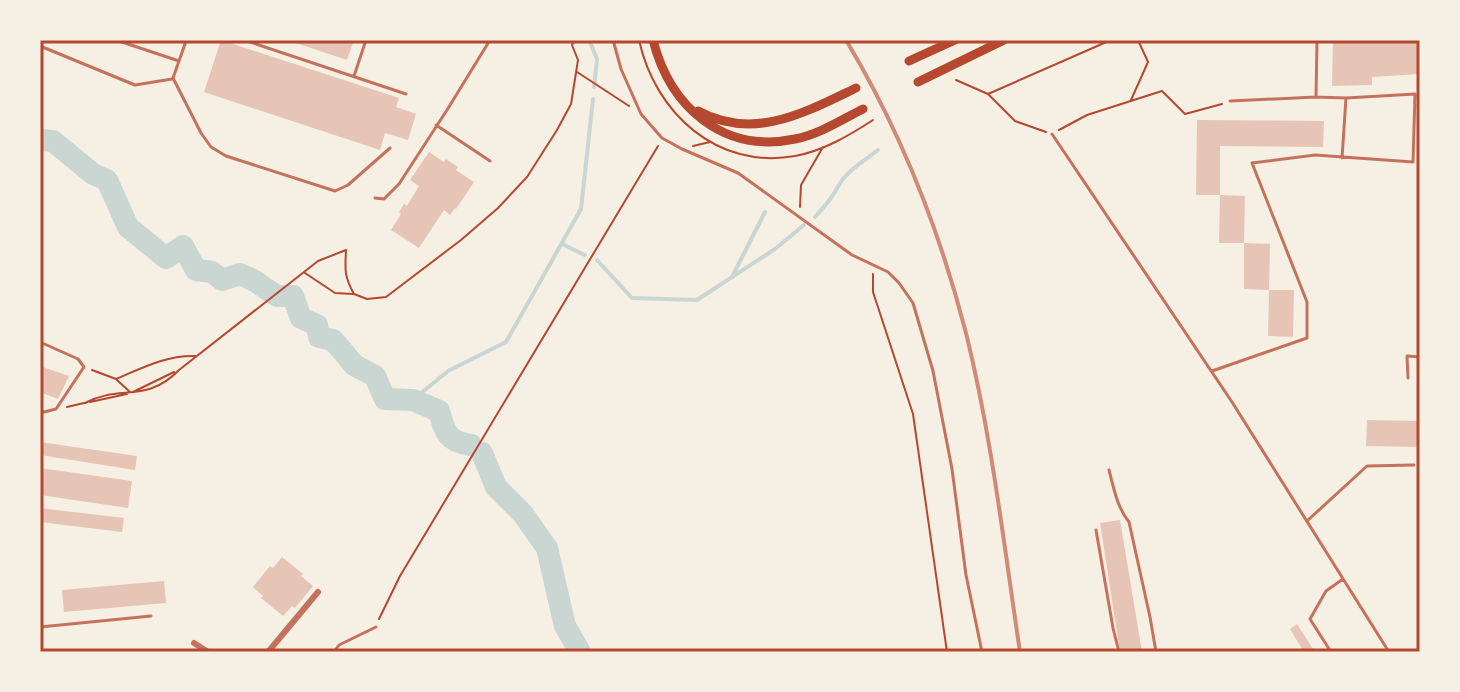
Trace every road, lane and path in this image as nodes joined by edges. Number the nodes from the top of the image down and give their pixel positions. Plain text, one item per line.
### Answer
1 (116, 40) edge
2 (184, 40) edge
3 (244, 40) edge
4 (366, 40) edge
5 (490, 40) edge
6 (575, 40) edge
7 (613, 40) edge
8 (653, 40) edge
9 (955, 40) edge
10 (1004, 40) edge
11 (1111, 40) edge
12 (1138, 40) edge
13 (1317, 40) edge
14 (40, 46) edge
15 (179, 61) junction
16 (909, 61) dead end
17 (576, 72) junction
18 (354, 76) junction
19 (173, 78) junction
20 (956, 80) dead end
21 (918, 82) dead end
22 (856, 88) dead end
23 (406, 94) dead end
24 (988, 94) junction
25 (679, 97) junction
26 (1316, 97) junction
27 (1346, 98) junction
28 (1130, 101) junction
29 (1230, 101) joint
30 (863, 109) dead end
31 (641, 114) junction
32 (436, 125) junction
33 (1052, 134) junction
34 (662, 138) junction
35 (711, 141) dead end
36 (823, 147) dead end
37 (390, 148) dead end
38 (682, 149) junction
39 (1342, 158) junction
40 (490, 161) dead end
41 (375, 198) dead end
42 (799, 216) junction
43 (872, 264) junction
44 (304, 273) junction
45 (354, 294) junction
46 (40, 342) edge
47 (197, 356) junction
48 (1420, 357) edge
49 (84, 367) junction
50 (1212, 371) junction
51 (1408, 378) dead end
52 (116, 379) junction
53 (131, 393) junction
54 (56, 409) junction
55 (40, 413) edge
56 (1414, 465) dead end
57 (1109, 470) dead end
58 (1307, 521) junction
59 (1096, 530) dead end
60 (1343, 578) junction
61 (318, 592) dead end
62 (151, 616) dead end
63 (40, 627) edge
64 (376, 627) joint
65 (194, 643) dead end
66 (208, 652) edge
67 (268, 652) edge
68 (334, 652) edge
69 (947, 652) edge
70 (982, 652) edge
71 (1119, 652) edge
72 (1156, 652) edge
73 (1331, 652) edge
74 (1389, 652) edge

1 - 15 lane
2 - 15 lane
3 - 18 lane
4 - 18 lane
5 - 32 lane
6 - 17 path
7 - 31 lane
8 - 25 main road
9 - 16 main road
10 - 21 main road
11 - 24 path
12 - 28 path
13 - 26 lane
14 - 19 lane
15 - 19 lane
17 - 31 path
17 - 45 path
18 - 23 lane
19 - 37 lane
20 - 24 path
22 - 25 main road
24 - 33 path
25 - 30 main road
26 - 27 lane
26 - 29 lane
27 - 39 lane
27 - 39 lane
28 - 29 path
28 - 33 path
31 - 34 lane
32 - 40 lane
32 - 41 lane
33 - 50 lane
34 - 38 lane
34 - 64 path
35 - 38 path
36 - 42 path
38 - 42 lane
39 - 50 lane
42 - 43 lane
43 - 69 path
43 - 70 lane
44 - 45 path
44 - 45 path
44 - 47 path
46 - 49 lane
47 - 52 path
47 - 53 path
48 - 51 lane
49 - 52 path
49 - 54 lane
50 - 58 lane
52 - 53 path
53 - 54 path
54 - 55 lane
56 - 58 lane
57 - 72 lane
58 - 60 lane
59 - 71 lane
60 - 73 lane
60 - 74 lane
61 - 67 street
62 - 63 lane
64 - 68 lane
65 - 66 street

